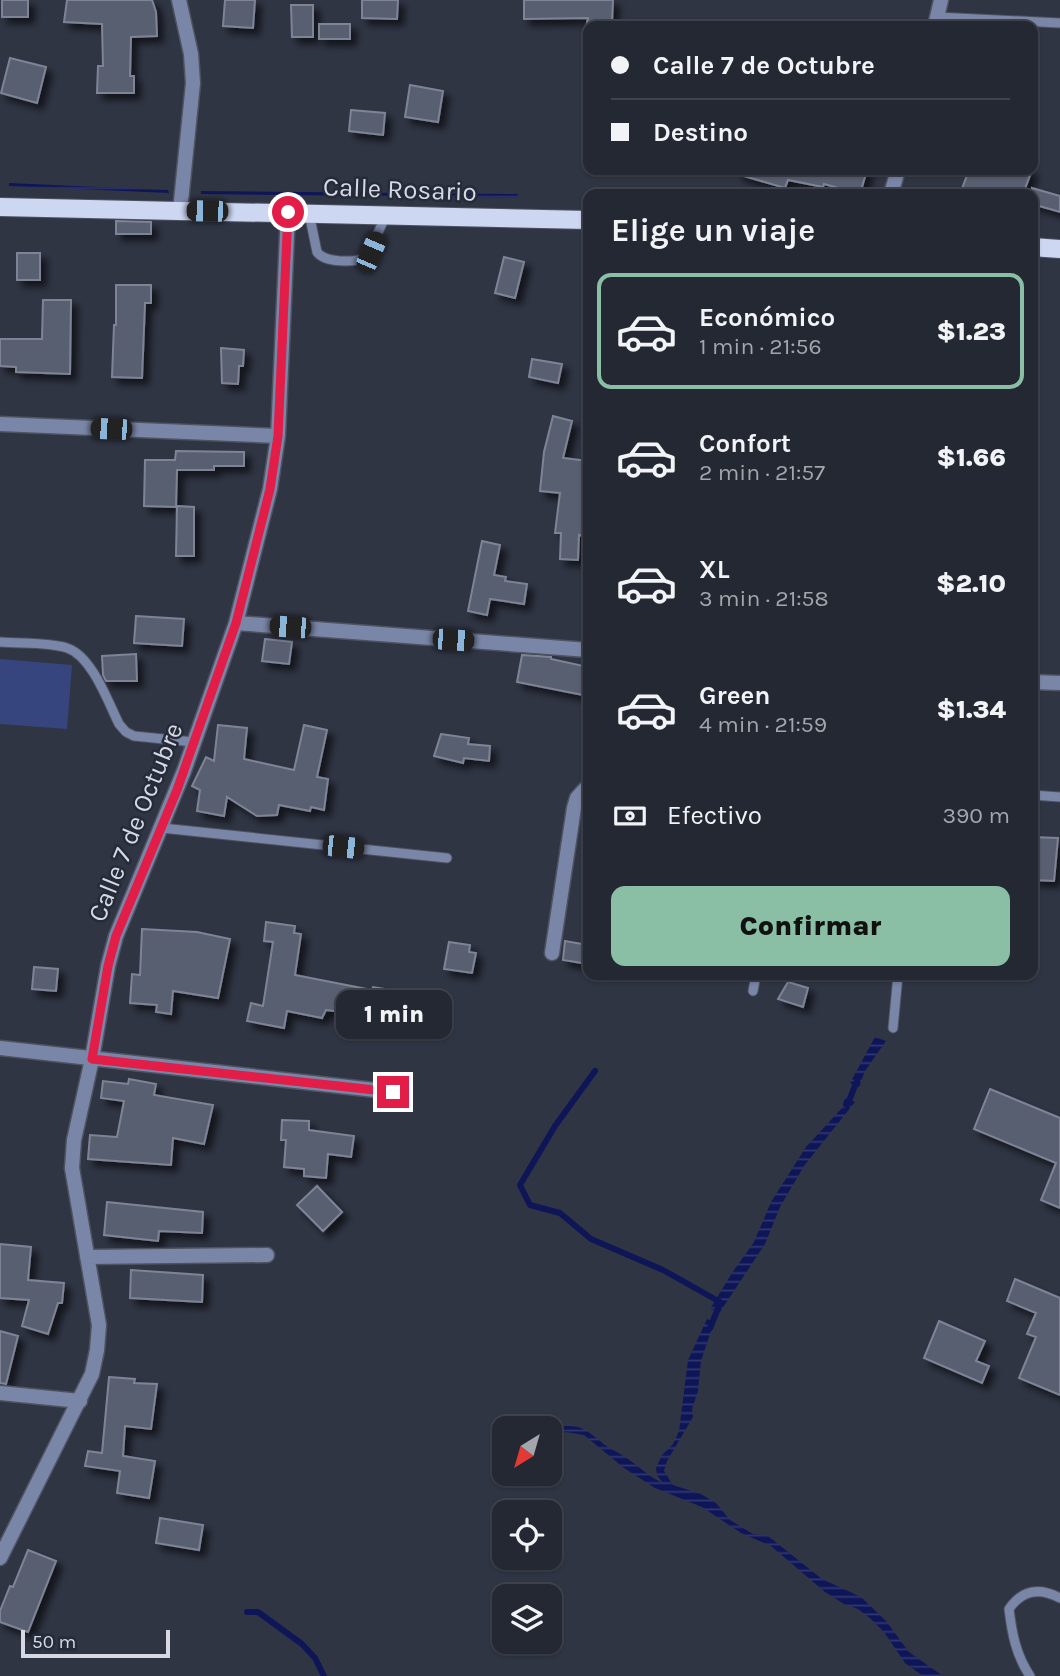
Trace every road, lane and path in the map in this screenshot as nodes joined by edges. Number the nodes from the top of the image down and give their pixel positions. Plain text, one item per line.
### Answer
1 (179, 0) edge
2 (941, 0) edge
3 (936, 21) edge
4 (1038, 23) edge
5 (1060, 23) edge
6 (0, 207) edge
7 (180, 211) junction
8 (288, 212) junction
9 (309, 213) junction
10 (386, 215) junction
11 (583, 220) edge
12 (1038, 247) edge
13 (1060, 249) edge
14 (0, 424) edge
15 (278, 436) junction
16 (236, 623) junction
17 (0, 642) edge
18 (583, 650) edge
19 (1038, 682) edge
20 (1060, 683) edge
21 (194, 742) junction
22 (583, 792) edge
23 (1038, 795) edge
24 (1060, 797) edge
25 (162, 828) junction
26 (447, 858) dead end
27 (552, 953) dead end
28 (755, 980) edge
29 (898, 980) edge
30 (753, 991) dead end
31 (893, 1028) dead end
32 (0, 1048) edge
33 (92, 1059) junction
34 (393, 1092) dead end
35 (267, 1255) dead end
36 (87, 1256) junction
37 (0, 1393) edge
38 (79, 1401) junction
39 (0, 1558) edge
40 (1060, 1598) edge
41 (1030, 1676) edge

1 - 7 street
2 - 3 street
4 - 5 lane
6 - 7 main road, Calle Rosario
7 - 8 main road, Calle Rosario
8 - 9 main road, Calle Rosario
8 - 15 street, Calle 7 de Octubre
9 - 10 main road, Calle Rosario
9 - 10 lane
10 - 11 main road, Calle Rosario
12 - 13 main road
14 - 15 street
15 - 16 street, Calle 7 de Octubre
16 - 18 street
16 - 21 street, Calle 7 de Octubre
17 - 21 lane
19 - 20 street
21 - 25 street, Calle 7 de Octubre
22 - 27 street
23 - 24 lane
25 - 26 lane
25 - 33 street, Calle 7 de Octubre
28 - 30 lane
29 - 31 lane
32 - 33 street
33 - 34 street
33 - 36 street, Calle 7 de Octubre
35 - 36 street
36 - 38 street, Calle 7 de Octubre
37 - 38 street
38 - 39 street, Calle 7 de Octubre
40 - 41 lane

